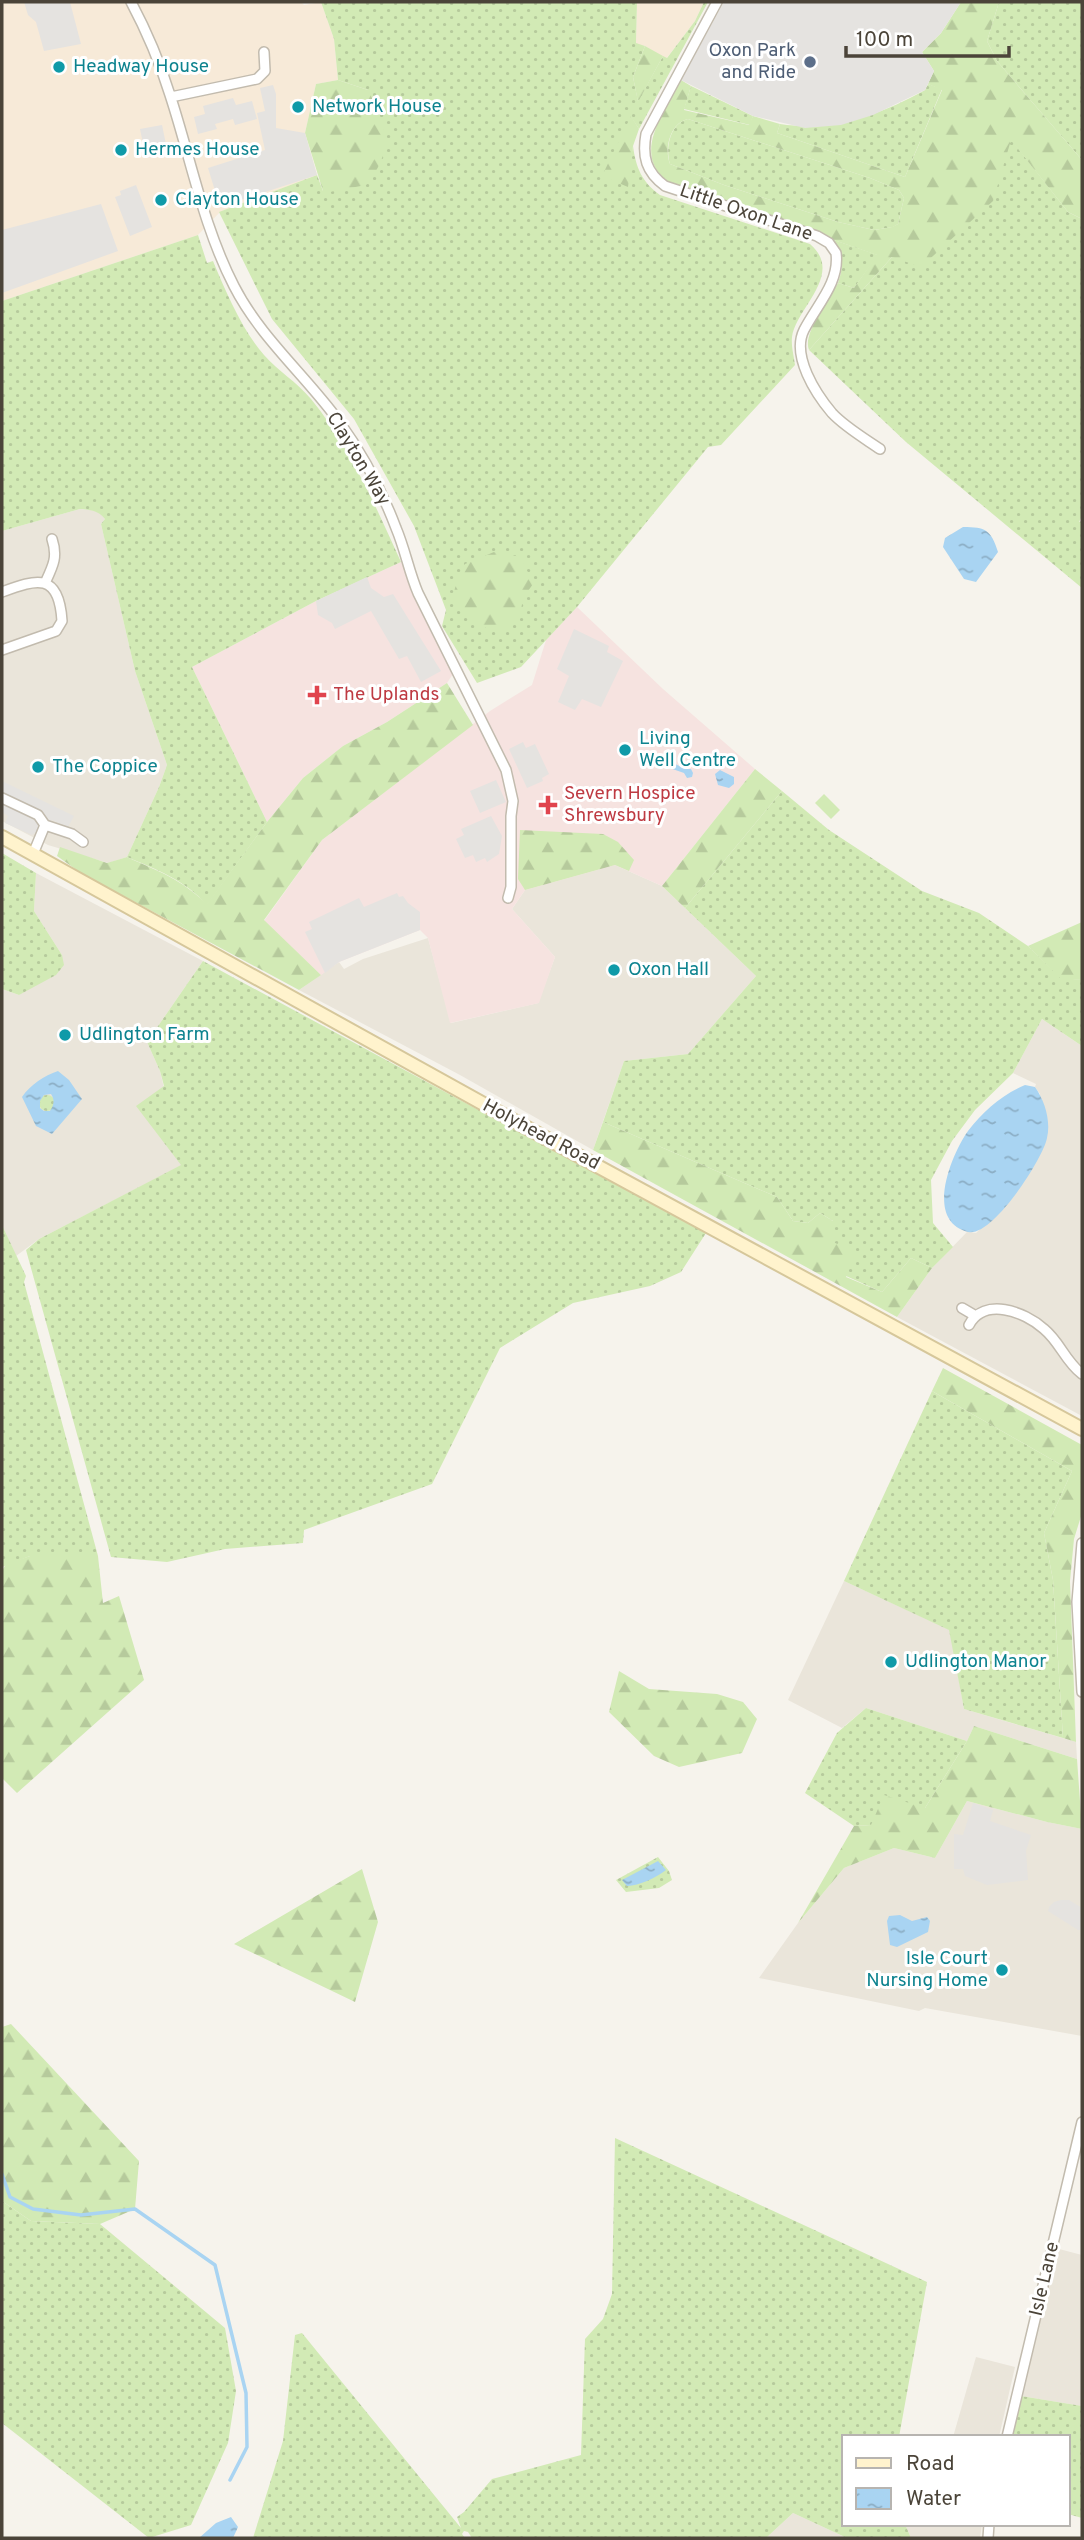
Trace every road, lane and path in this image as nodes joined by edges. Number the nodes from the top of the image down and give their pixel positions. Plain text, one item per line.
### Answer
1 (131, 2) edge
2 (717, 2) edge
3 (264, 52) dead end
4 (171, 97) junction
5 (880, 449) dead end
6 (52, 539) dead end
7 (45, 583) junction
8 (2, 592) edge
9 (2, 650) edge
10 (2, 798) edge
11 (45, 825) junction
12 (2, 837) edge
13 (83, 842) dead end
14 (33, 854) junction
15 (508, 898) dead end
16 (962, 1308) dead end
17 (974, 1315) junction
18 (969, 1325) dead end
19 (1082, 1374) edge
20 (1082, 1429) edge
21 (1082, 1543) edge
22 (1082, 1692) edge
23 (1082, 2122) edge
24 (1007, 2435) edge

1 - 4 street, Clayton Way
2 - 5 street, Little Oxon Lane
3 - 4 street
4 - 15 street, Clayton Way
6 - 7 street
7 - 8 street
7 - 9 street
10 - 11 street
11 - 13 street
11 - 14 street
12 - 14 main road, Holyhead Road
14 - 20 main road, Holyhead Road
16 - 17 street
17 - 18 street
17 - 19 street
21 - 22 street
23 - 24 street, Isle Lane

